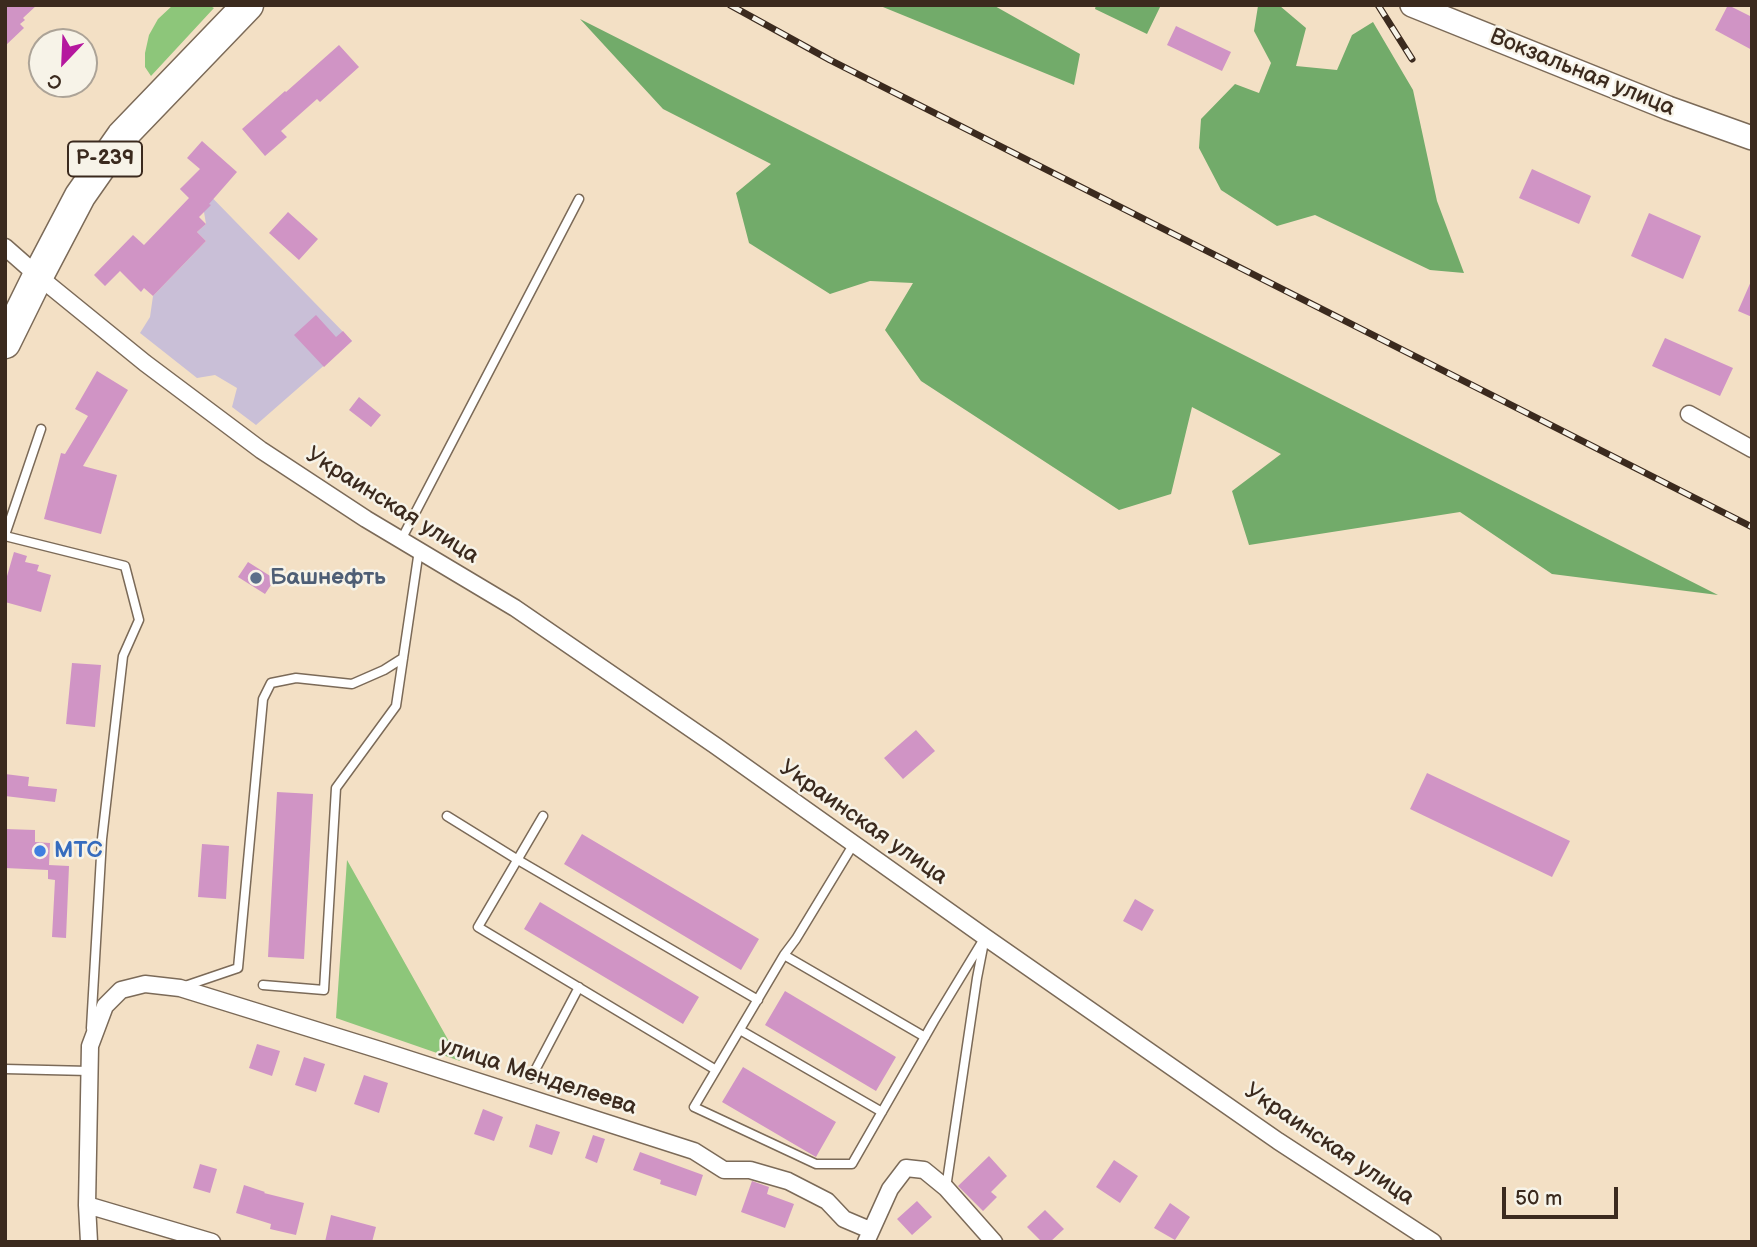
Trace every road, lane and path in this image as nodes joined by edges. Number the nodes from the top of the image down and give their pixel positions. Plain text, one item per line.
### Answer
1 (248, 5) edge
2 (1412, 5) edge
3 (1752, 138) edge
4 (579, 199) dead end
5 (5, 247) edge
6 (38, 276) junction
7 (5, 343) edge
8 (1689, 414) dead end
9 (41, 429) dead end
10 (1752, 449) edge
11 (5, 536) edge
12 (401, 540) junction
13 (419, 550) junction
14 (403, 658) junction
15 (447, 816) dead end
16 (543, 816) dead end
17 (853, 845) junction
18 (518, 860) junction
19 (985, 937) junction
20 (784, 955) junction
21 (263, 985) dead end
22 (579, 987) junction
23 (180, 988) junction
24 (758, 1000) junction
25 (740, 1030) junction
26 (925, 1037) junction
27 (90, 1046) junction
28 (5, 1069) edge
29 (716, 1070) junction
30 (89, 1071) junction
31 (531, 1078) dead end
32 (882, 1112) junction
33 (946, 1188) junction
34 (87, 1205) junction
35 (868, 1236) edge
36 (89, 1242) edge
37 (212, 1242) edge
38 (994, 1242) edge
39 (1433, 1242) edge

1 - 6 highway, Р-239
2 - 3 street, Вокзальная улица
4 - 12 lane
5 - 6 street, Украинская улица
6 - 7 highway, Р-239
6 - 12 street, Украинская улица
8 - 10 street
9 - 11 lane
11 - 27 lane
12 - 13 street, Украинская улица
13 - 14 lane
13 - 17 street, Украинская улица
14 - 21 lane
14 - 23 lane
15 - 18 lane
16 - 18 lane
17 - 19 street, Украинская улица
17 - 20 lane
18 - 22 lane
18 - 24 lane
19 - 26 lane
19 - 33 lane
19 - 39 street, Украинская улица
20 - 24 lane
20 - 26 lane
22 - 29 lane
22 - 31 lane
23 - 27 street, улица Менделеева
23 - 35 street, улица Менделеева
24 - 25 lane
25 - 29 lane
25 - 32 lane
26 - 32 lane
27 - 30 street, улица Менделеева
28 - 30 lane
29 - 32 lane
30 - 34 street, улица Менделеева
33 - 35 street
33 - 38 street
34 - 36 street, улица Менделеева
34 - 37 street

